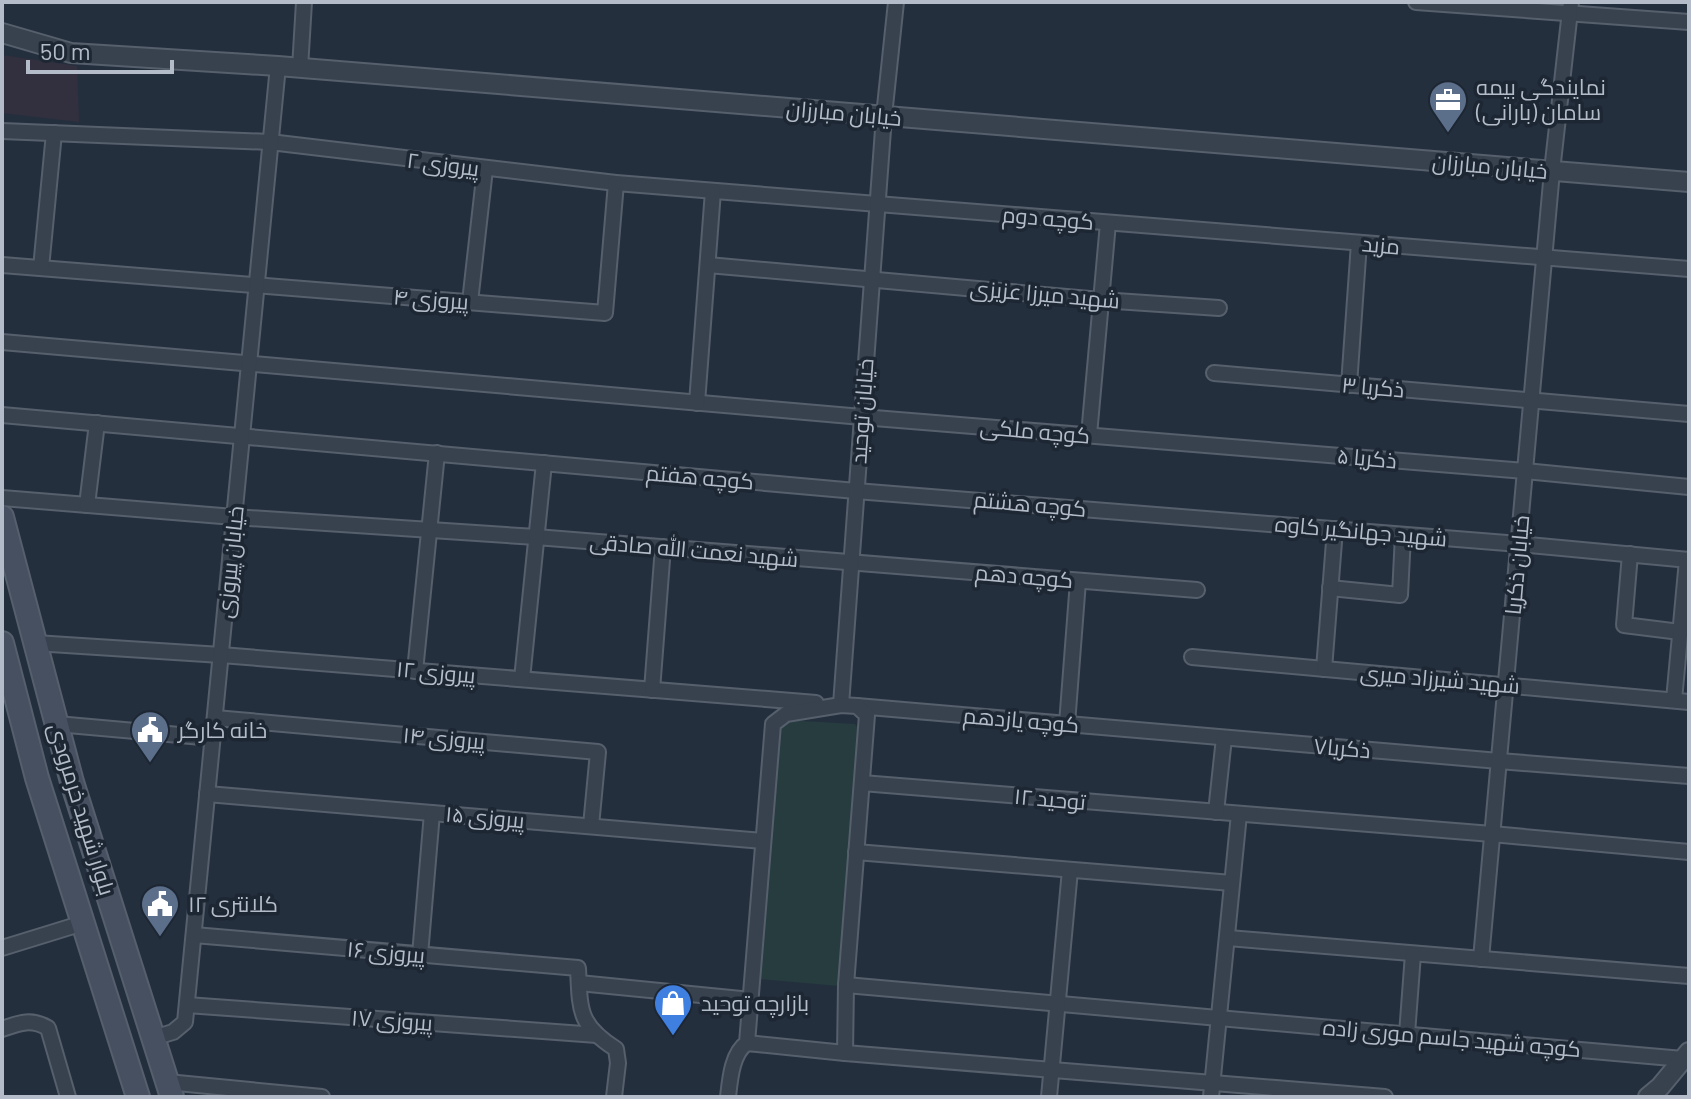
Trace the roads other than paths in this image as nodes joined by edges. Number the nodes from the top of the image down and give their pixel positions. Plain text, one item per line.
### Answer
1 (304, 2) edge
2 (896, 2) edge
3 (1416, 2) edge
4 (1570, 8) edge
5 (1689, 22) edge
6 (2, 33) edge
7 (278, 66) junction
8 (300, 68) junction
9 (884, 116) junction
10 (2, 131) edge
11 (54, 133) junction
12 (270, 142) junction
13 (485, 169) junction
14 (1552, 171) junction
15 (1689, 182) edge
16 (616, 183) junction
17 (713, 191) junction
18 (877, 205) junction
19 (1108, 223) junction
20 (1220, 232) joint
21 (1359, 243) junction
22 (1543, 258) junction
23 (2, 265) edge
24 (708, 265) junction
25 (41, 268) junction
26 (1689, 269) edge
27 (872, 279) junction
28 (257, 286) junction
29 (1101, 300) junction
30 (470, 302) junction
31 (1219, 308) dead end
32 (2, 342) edge
33 (249, 364) junction
34 (1214, 373) dead end
35 (1349, 385) junction
36 (1532, 400) junction
37 (697, 403) junction
38 (1689, 414) edge
39 (2, 415) edge
40 (862, 417) junction
41 (97, 423) junction
42 (1089, 435) junction
43 (242, 436) junction
44 (1208, 445) joint
45 (437, 453) junction
46 (544, 463) junction
47 (1525, 471) junction
48 (1689, 487) edge
49 (856, 491) junction
50 (2, 498) edge
51 (87, 505) junction
52 (2, 517) edge
53 (234, 517) junction
54 (1203, 518) joint
55 (1335, 529) junction
56 (429, 530) junction
57 (1403, 535) junction
58 (536, 537) junction
59 (1519, 544) junction
60 (663, 547) junction
61 (1630, 554) junction
62 (1688, 560) edge
63 (851, 562) junction
64 (1078, 581) junction
65 (1330, 588) junction
66 (1197, 590) dead end
67 (1680, 632) junction
68 (35, 643) junction
69 (2, 646) edge
70 (221, 655) junction
71 (1192, 657) dead end
72 (1324, 669) junction
73 (415, 671) junction
74 (522, 679) junction
75 (1506, 685) junction
76 (652, 690) junction
77 (1682, 701) edge
78 (841, 705) junction
79 (857, 706) junction
80 (215, 718) junction
81 (57, 724) junction
82 (1067, 724) junction
83 (1185, 734) joint
84 (213, 738) junction
85 (1224, 738) junction
86 (1499, 761) junction
87 (1689, 776) edge
88 (862, 783) junction
89 (207, 794) junction
90 (1216, 812) junction
91 (432, 813) junction
92 (1239, 814) junction
93 (591, 826) junction
94 (1492, 834) junction
95 (763, 841) junction
96 (856, 852) junction
97 (1689, 852) edge
98 (1070, 870) junction
99 (1232, 883) junction
100 (83, 923) junction
101 (194, 935) junction
102 (1228, 938) junction
103 (2, 948) edge
104 (1413, 954) junction
105 (420, 955) junction
106 (1481, 959) junction
107 (578, 976) junction
108 (1689, 976) edge
109 (846, 985) junction
110 (751, 1000) junction
111 (1058, 1003) junction
112 (187, 1005) junction
113 (1220, 1017) junction
114 (2, 1029) edge
115 (1407, 1034) junction
116 (597, 1035) junction
117 (153, 1038) junction
118 (747, 1043) junction
119 (845, 1053) junction
120 (1686, 1055) edge
121 (1052, 1070) junction
122 (169, 1089) edge
123 (1212, 1089) edge
124 (68, 1097) edge
125 (138, 1097) edge
126 (322, 1097) edge
127 (614, 1097) edge
128 (728, 1097) edge
129 (1049, 1097) edge
130 (1385, 1097) edge
131 (1648, 1097) edge

1 - 8 street
2 - 9 street, خیابان توحید
3 - 4 street
4 - 5 street
4 - 14 street, خیابان ذکریا
6 - 7 street, خیابان مبارزان
7 - 8 street, خیابان مبارزان
7 - 12 street, خیابان پیروزی
8 - 9 street, خیابان مبارزان
9 - 14 street, خیابان مبارزان
9 - 18 street, خیابان توحید
10 - 11 street, پیروزی ۲
11 - 12 street, پیروزی ۲
11 - 25 street
12 - 13 street, پیروزی ۲
12 - 28 street, خیابان پیروزی
13 - 16 street, پیروزی ۲
13 - 30 street
14 - 15 street, خیابان مبارزان
14 - 22 street, خیابان ذکریا
16 - 17 street, پیروزی ۲
16 - 30 street, پیروزی ۴
17 - 18 street, کوچه دوم
17 - 24 street
18 - 19 street, کوچه دوم
18 - 27 street, خیابان توحید
19 - 20 street, کوچه دوم
19 - 29 street
20 - 21 street, مزید
21 - 22 street, مزید
21 - 35 street
22 - 26 street, مزید
22 - 36 street, خیابان ذکریا
23 - 25 street, پیروزی ۴
24 - 27 street, شهید میرزا عزیزی
24 - 37 street
25 - 28 street, پیروزی ۴
27 - 29 street, شهید میرزا عزیزی
27 - 40 street, خیابان توحید
28 - 30 street, پیروزی ۴
28 - 33 street, خیابان پیروزی
29 - 31 street, شهید میرزا عزیزی
29 - 42 street
32 - 33 street, کوچه ملکی
33 - 37 street, کوچه ملکی
33 - 43 street, خیابان پیروزی
34 - 35 street, ذکریا ۳
35 - 36 street, ذکریا ۳
36 - 38 street, ذکریا ۳
36 - 47 street, خیابان ذکریا
37 - 40 street, کوچه ملکی
39 - 41 street, کوچه هفتم
40 - 42 street, کوچه ملکی
40 - 49 street, خیابان توحید
41 - 43 street, کوچه هفتم
41 - 51 street
42 - 44 street, کوچه ملکی
43 - 45 street, کوچه هفتم
43 - 53 street, خیابان پیروزی
44 - 47 street, ذکریا ۵
45 - 46 street, کوچه هفتم
45 - 56 street
46 - 49 street, کوچه هفتم
46 - 58 street
47 - 48 street, ذکریا ۵
47 - 59 street, خیابان ذکریا
49 - 54 street, کوچه هشتم
49 - 63 street, خیابان توحید
50 - 51 street, شهید نعمت الله صادقی
51 - 53 street, شهید نعمت الله صادقی
52 - 68 main road, بلوار شهید خرمرودی
53 - 56 street, شهید نعمت الله صادقی
53 - 70 street, خیابان پیروزی
54 - 55 street, شهید جهانگیر کاوه
55 - 57 street, شهید جهانگیر کاوه
55 - 65 street
56 - 58 street, شهید نعمت الله صادقی
56 - 73 street
57 - 59 street, شهید جهانگیر کاوه
57 - 65 street
58 - 60 street, شهید نعمت الله صادقی
58 - 74 street
59 - 61 street, شهید جهانگیر کاوه
59 - 75 street, خیابان ذکریا
60 - 63 street, شهید نعمت الله صادقی
60 - 76 street
61 - 62 street, شهید جهانگیر کاوه
61 - 67 street
62 - 67 street
63 - 64 street, کوچه دهم
63 - 78 street, خیابان توحید
64 - 66 street, کوچه دهم
64 - 82 street
65 - 72 street
67 - 77 street
68 - 70 street, پیروزی ۱۲
68 - 81 main road, بلوار شهید خرمرودی
69 - 100 main road, بلوار شهید خرمرودی
70 - 73 street, پیروزی ۱۲
70 - 80 street, خیابان پیروزی
71 - 72 street, شهید شیرزاد میری
72 - 75 street, شهید شیرزاد میری
73 - 74 street, پیروزی ۱۲
74 - 76 street, پیروزی ۱۲
75 - 77 street, شهید شیرزاد میری
75 - 86 street, خیابان ذکریا
76 - 78 street, پیروزی ۱۲
78 - 79 street
78 - 95 street
79 - 82 street, کوچه یازدهم
79 - 88 street
80 - 84 street, خیابان پیروزی
80 - 93 street, پیروزی ۱۴
81 - 84 street
81 - 117 main road, بلوار شهید خرمرودی
82 - 83 street, کوچه یازدهم
83 - 85 street, ذکریا۷
84 - 89 street, خیابان پیروزی
85 - 86 street, ذکریا۷
85 - 90 street
86 - 87 street, ذکریا۷
86 - 94 street, خیابان ذکریا
88 - 90 street, توحید ۱۲
88 - 96 street
89 - 91 street, پیروزی ۱۵
89 - 101 street, خیابان پیروزی
90 - 92 street, توحید ۱۲
91 - 93 street, پیروزی ۱۵
91 - 105 street
92 - 94 street, توحید ۱۲
92 - 99 street
93 - 95 street, پیروزی ۱۵
94 - 97 street, توحید ۱۲
94 - 106 street, خیابان ذکریا
95 - 110 street
96 - 98 street
96 - 109 street
98 - 99 street
98 - 111 street
99 - 102 street
100 - 103 street
100 - 125 main road, بلوار شهید خرمرودی
101 - 105 street, پیروزی ۱۶
101 - 112 street, خیابان پیروزی
102 - 104 street
102 - 113 street
104 - 106 street
104 - 115 street
105 - 107 street, پیروزی ۱۶
106 - 108 street
107 - 110 street, پیروزی ۱۶
107 - 116 street
109 - 111 street, کوچه شهید جاسم موری زاده
109 - 119 street
110 - 118 street
111 - 113 street, کوچه شهید جاسم موری زاده
111 - 121 street
112 - 116 street, پیروزی ۱۷
112 - 117 street
113 - 115 street, کوچه شهید جاسم موری زاده
113 - 123 street
114 - 124 street
115 - 120 street, کوچه شهید جاسم موری زاده
116 - 127 street
117 - 122 main road, بلوار شهید خرمرودی
118 - 119 street
118 - 128 street
119 - 121 street
120 - 131 street
121 - 123 street
121 - 129 street
122 - 126 street
123 - 130 street

